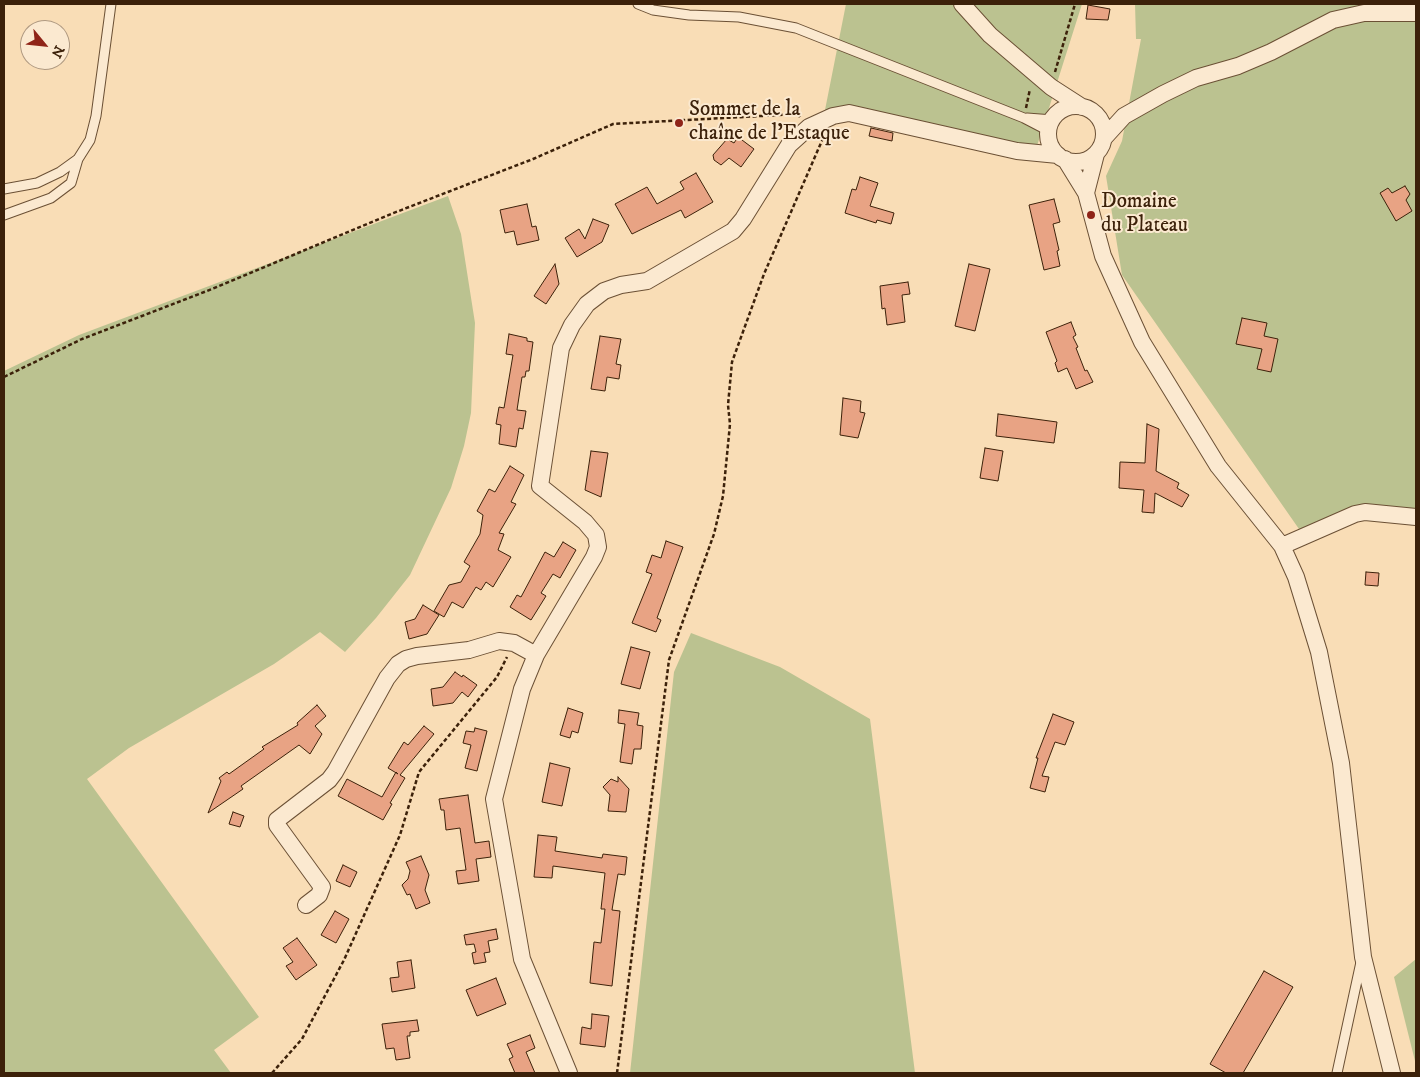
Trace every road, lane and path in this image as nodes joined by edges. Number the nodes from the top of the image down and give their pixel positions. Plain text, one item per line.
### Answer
1 (111, 4) edge
2 (638, 4) edge
3 (962, 4) edge
4 (1075, 4) edge
5 (1416, 13) edge
6 (1038, 76) junction
7 (1051, 87) junction
8 (1082, 106) junction
9 (833, 116) junction
10 (1124, 116) junction
11 (1024, 118) junction
12 (1101, 120) junction
13 (1052, 125) junction
14 (810, 127) junction
15 (1104, 138) junction
16 (1030, 154) junction
17 (1096, 154) junction
18 (1062, 157) junction
19 (78, 159) junction
20 (4, 189) edge
21 (1086, 193) junction
22 (4, 215) edge
23 (4, 377) edge
24 (1416, 517) edge
25 (1282, 546) junction
26 (514, 643) junction
27 (536, 655) junction
28 (306, 905) dead end
29 (1363, 957) junction
30 (272, 1073) edge
31 (570, 1073) edge
32 (617, 1073) edge
33 (1337, 1073) edge
34 (1392, 1073) edge

1 - 19 lane
2 - 11 lane
3 - 6 street
4 - 7 path
5 - 10 street
6 - 7 street
6 - 11 path
7 - 8 street
7 - 13 street
8 - 12 street
8 - 13 street
9 - 14 street
9 - 16 street
9 - 32 path
10 - 12 street
10 - 15 street
11 - 13 lane
12 - 15 street
13 - 16 street
13 - 18 street
14 - 23 path
14 - 27 street
15 - 17 street
16 - 18 street
17 - 18 street
17 - 21 street
18 - 21 street
19 - 20 lane
19 - 22 lane
21 - 25 street
24 - 25 street
25 - 29 street
26 - 27 street
26 - 28 street
26 - 30 path
27 - 31 street
29 - 33 lane
29 - 34 street

